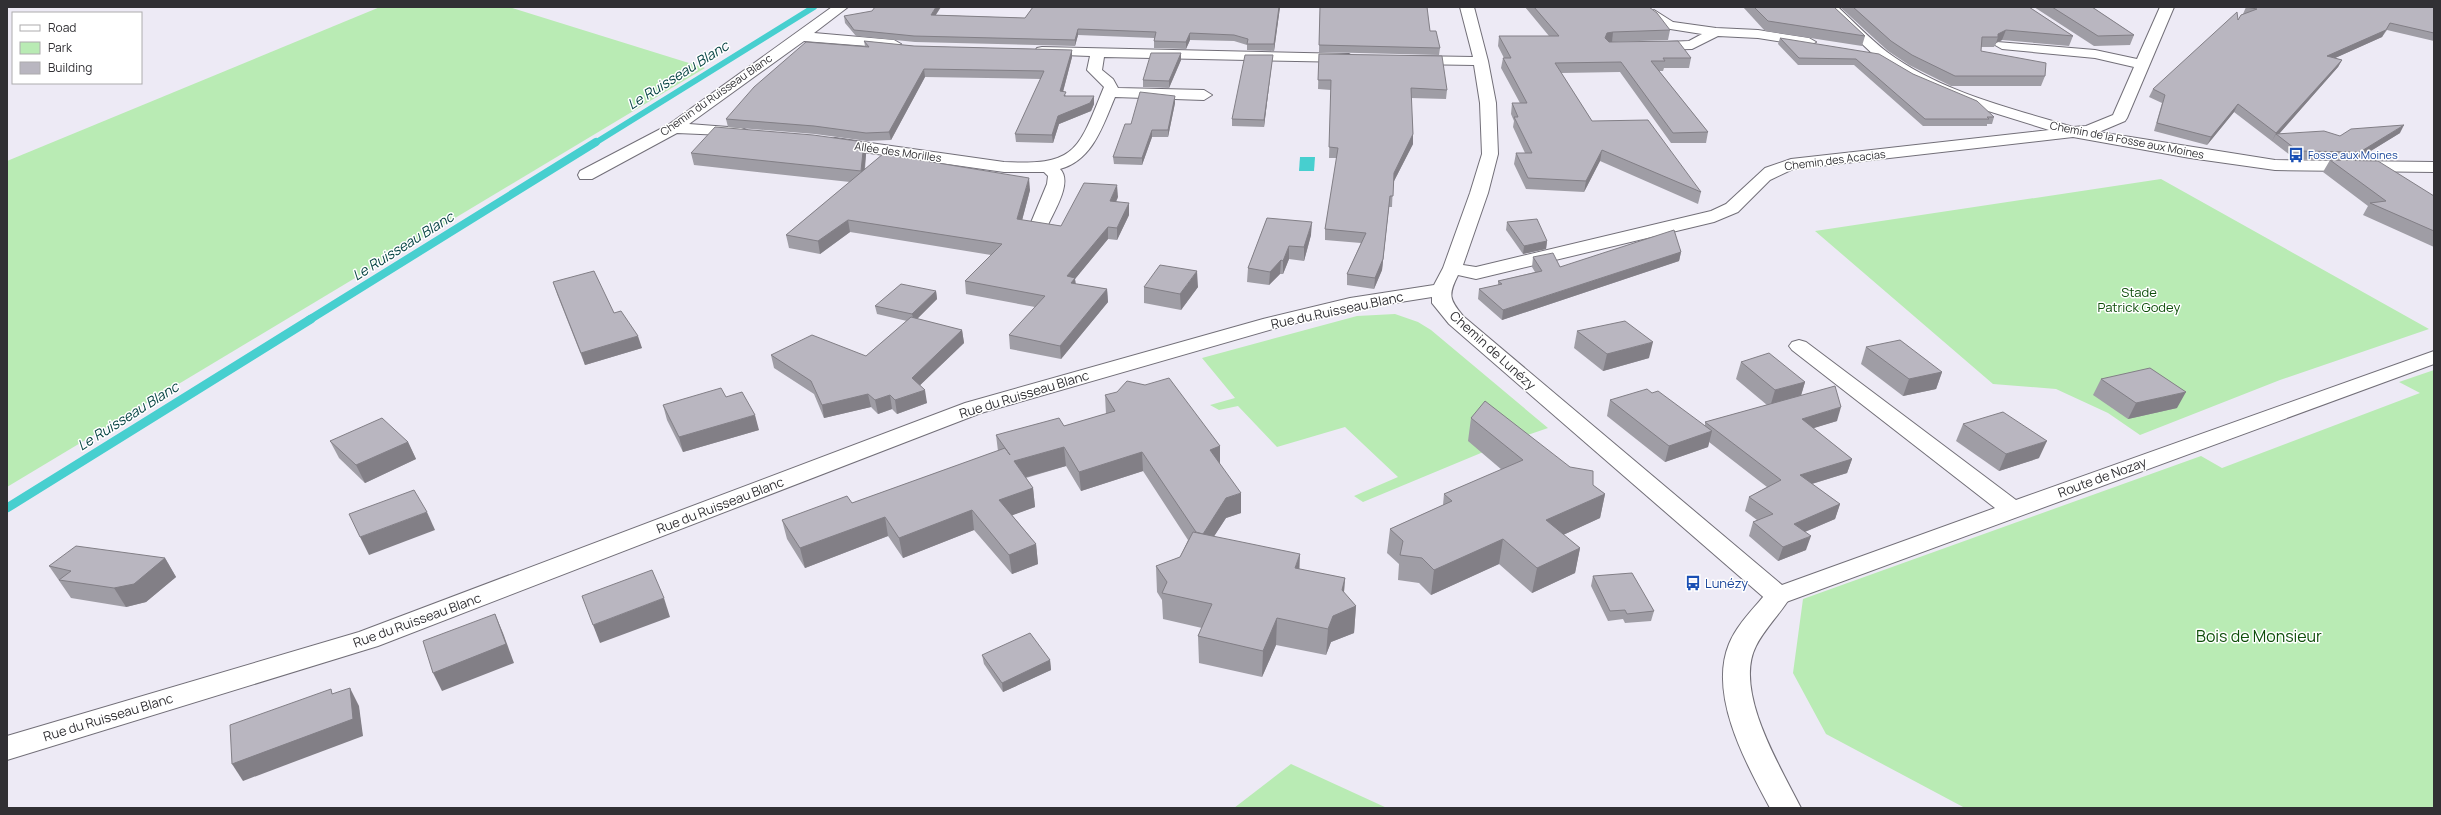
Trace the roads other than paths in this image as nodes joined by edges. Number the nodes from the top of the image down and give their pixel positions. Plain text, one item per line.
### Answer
1 (841, 7) edge
2 (1467, 7) edge
3 (1830, 7) edge
4 (2167, 7) edge
5 (1654, 14) edge
6 (1716, 32) junction
7 (799, 36) junction
8 (2073, 39) dead end
9 (1820, 44) edge
10 (2002, 45) edge
11 (908, 46) edge
12 (1634, 46) edge
13 (1030, 50) edge
14 (1859, 51) edge
15 (1099, 52) junction
16 (2095, 54) junction
17 (1882, 55) junction
18 (1361, 58) edge
19 (1401, 59) edge
20 (1480, 61) junction
21 (2142, 64) junction
22 (1109, 92) junction
23 (1204, 95) dead end
24 (674, 128) junction
25 (2073, 132) junction
26 (755, 134) edge
27 (823, 141) edge
28 (2434, 167) edge
29 (1049, 168) junction
30 (586, 175) dead end
31 (1039, 224) edge
32 (1452, 268) junction
33 (1441, 290) junction
34 (1800, 346) dead end
35 (2434, 358) edge
36 (2013, 510) junction
37 (1775, 598) junction
38 (7, 748) edge
39 (1786, 808) edge

1 - 7 street, Chemin du Ruisseau Blanc
2 - 20 street
3 - 17 street, Chemin de la Fosse aux Moines
4 - 21 street
5 - 6 street
6 - 9 street
6 - 12 street
7 - 11 street
7 - 24 street, Chemin du Ruisseau Blanc
8 - 16 street
10 - 16 street
13 - 15 street
14 - 17 street
15 - 18 street
15 - 22 street
16 - 21 street
17 - 25 street, Chemin de la Fosse aux Moines
19 - 20 street
20 - 32 street
21 - 25 street
22 - 23 street
22 - 29 street, Allée des Morilles
24 - 26 street
24 - 30 street, Chemin du Ruisseau Blanc
25 - 28 street, Chemin de la Fosse aux Moines
25 - 32 street, Chemin des Acacias
27 - 29 street, Allée des Morilles
29 - 31 street
32 - 33 street
33 - 37 street, Chemin de Lunézy
33 - 38 street, Rue du Ruisseau Blanc
34 - 36 street
35 - 36 street, Route de Nozay
36 - 37 street, Route de Nozay
37 - 39 street

